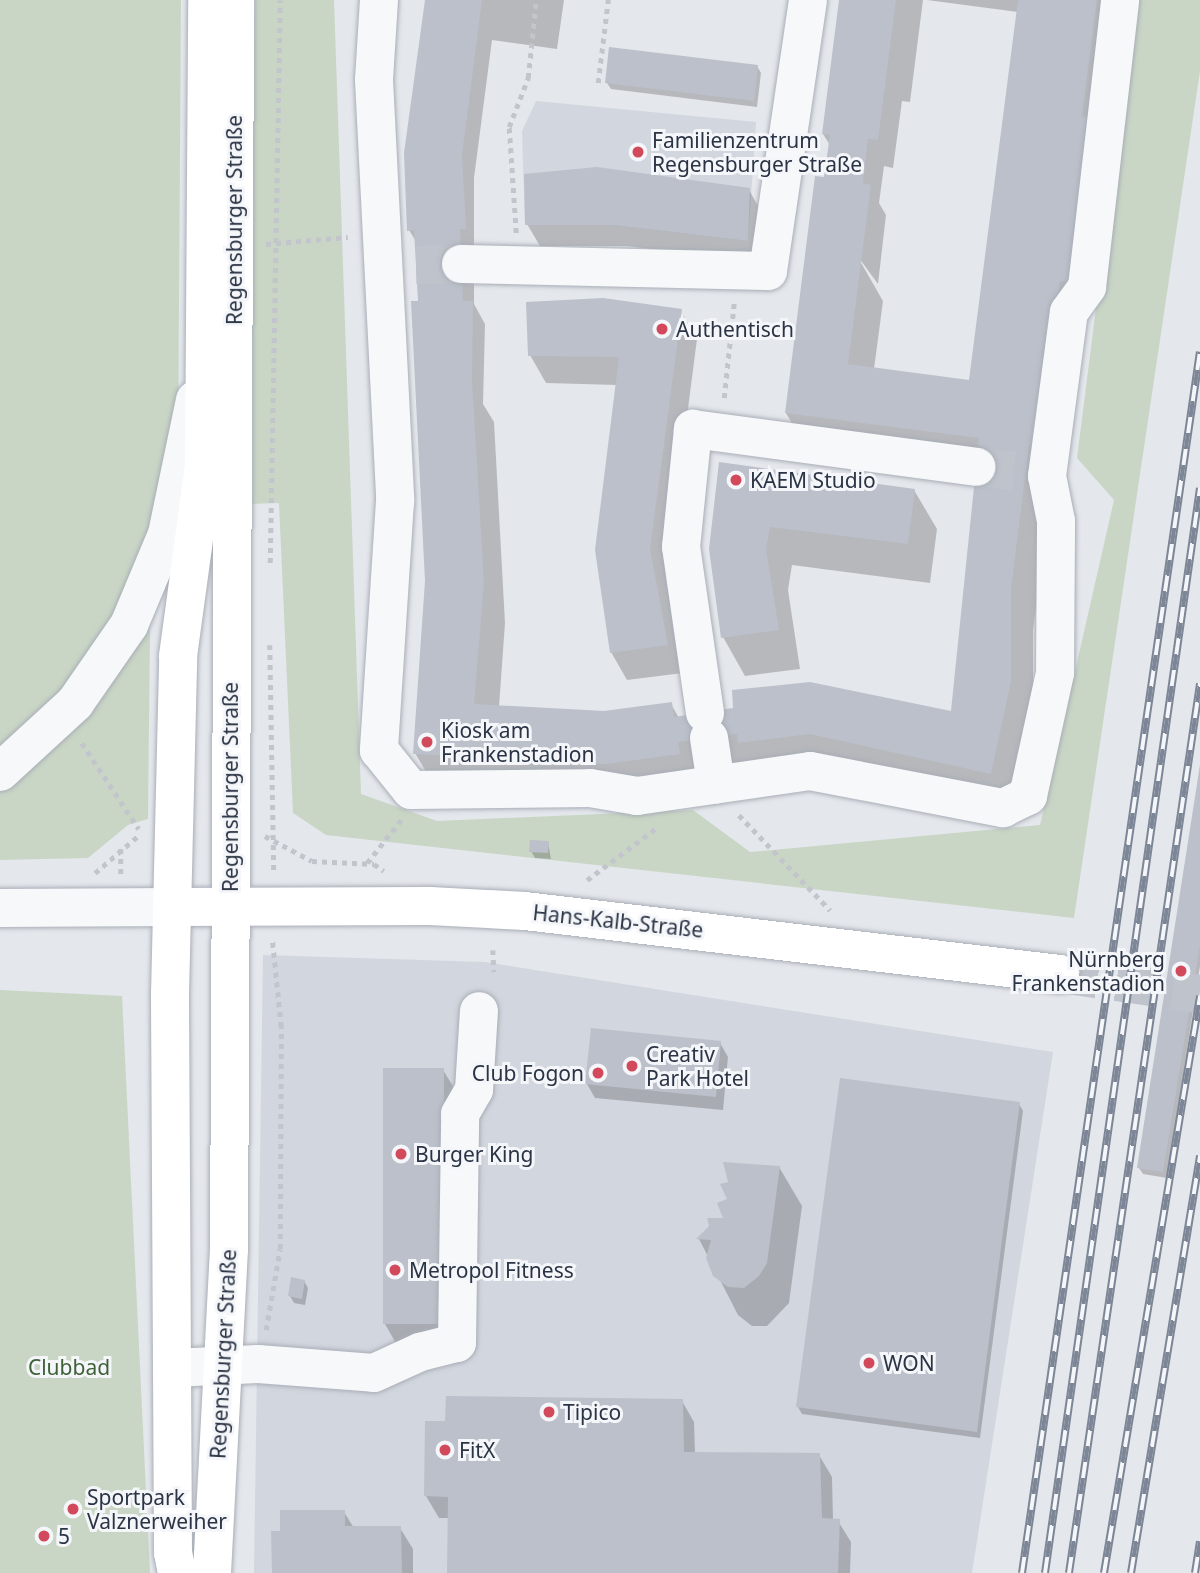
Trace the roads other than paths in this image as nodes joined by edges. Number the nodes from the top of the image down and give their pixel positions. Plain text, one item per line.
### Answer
1 (206, 0) edge
2 (235, 0) edge
3 (379, 0) edge
4 (808, 0) edge
5 (1119, 0) edge
6 (461, 264) tunnel mouth
7 (205, 354) junction
8 (976, 467) tunnel mouth
9 (0, 772) edge
10 (716, 784) junction
11 (229, 905) junction
12 (173, 907) junction
13 (0, 908) edge
14 (1060, 974) tunnel mouth
15 (479, 1012) dead end
16 (240, 1365) junction
17 (172, 1368) junction
18 (177, 1573) edge
19 (212, 1573) edge

1 - 7 main road
2 - 11 main road, Regensburger Straße
3 - 10 street
4 - 6 street
5 - 10 street
7 - 9 street
7 - 12 main road
8 - 10 street
11 - 12 main road, Hans-Kalb-Straße
11 - 14 main road, Hans-Kalb-Straße
11 - 16 main road, Regensburger Straße
12 - 13 street
12 - 17 main road
15 - 16 street
16 - 17 street
16 - 19 main road, Regensburger Straße
17 - 18 main road

